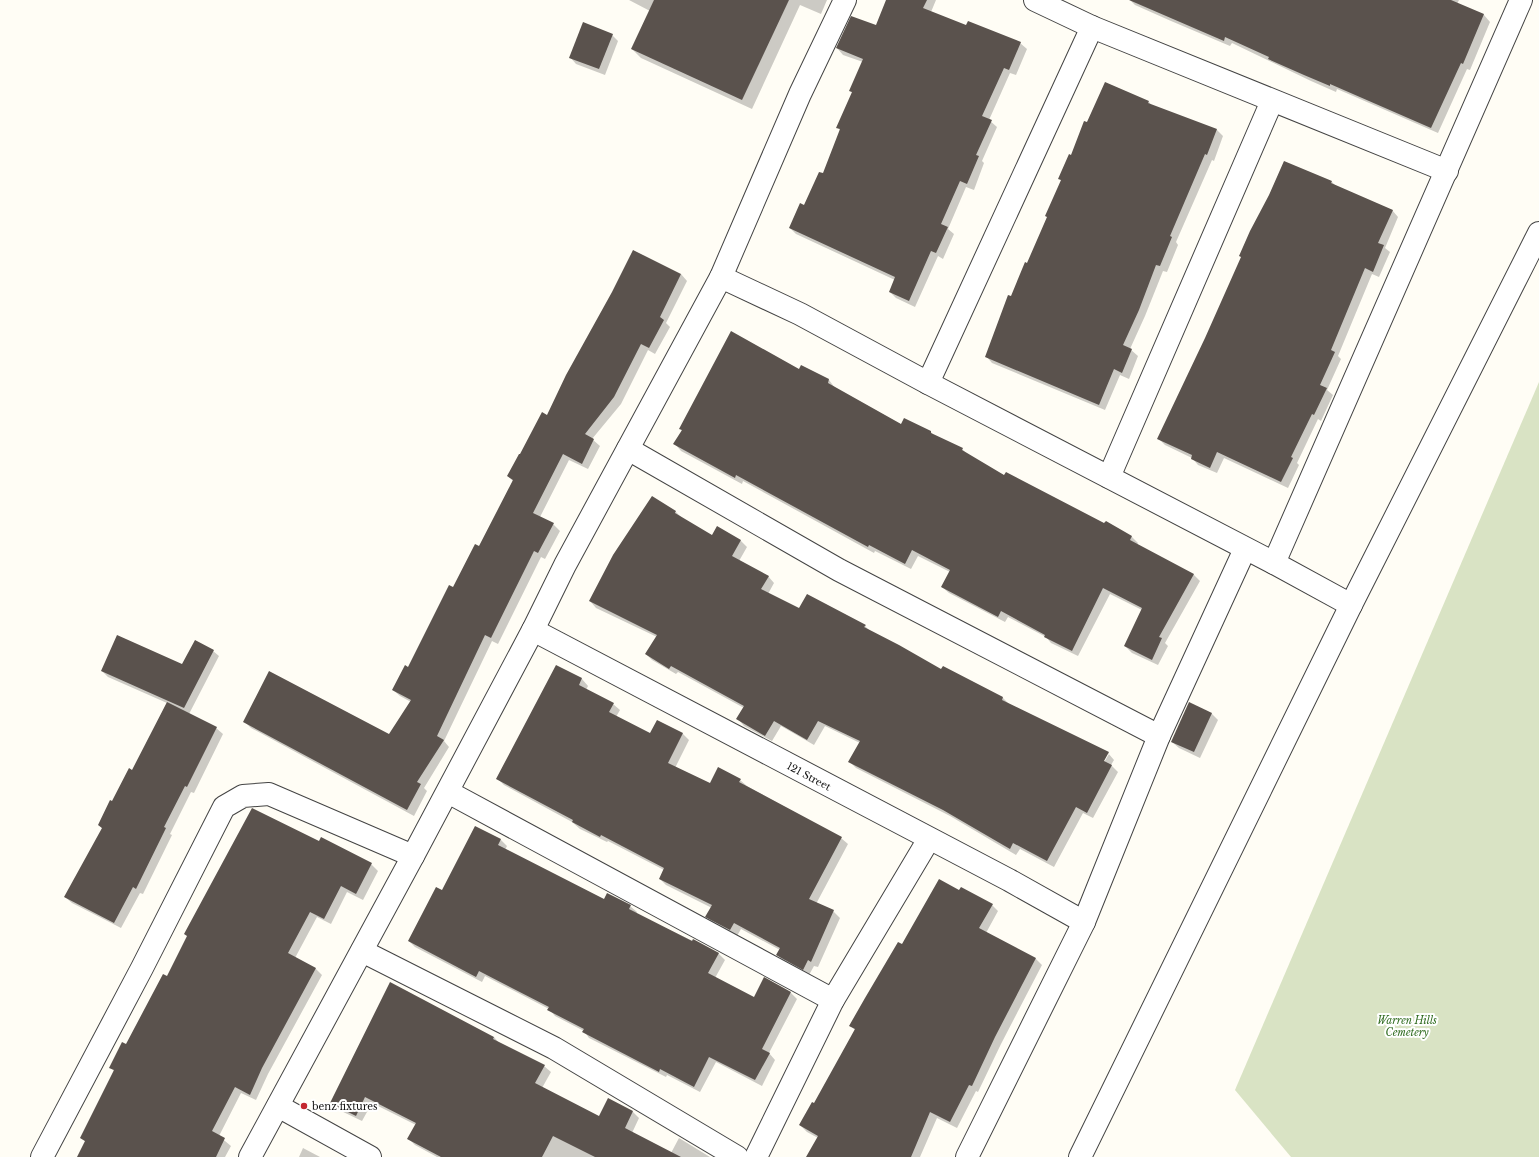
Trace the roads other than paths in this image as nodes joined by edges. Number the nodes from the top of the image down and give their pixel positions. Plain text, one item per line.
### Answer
1 (845, 0) edge
2 (1035, 0) edge
3 (1521, 0) edge
4 (1092, 27) junction
5 (1272, 101) junction
6 (1446, 171) junction
7 (1539, 233) edge
8 (721, 277) junction
9 (928, 383) junction
10 (628, 449) junction
11 (1109, 476) junction
12 (1245, 549) junction
13 (1274, 563) junction
14 (1351, 605) junction
15 (533, 630) junction
16 (1159, 736) junction
17 (448, 792) junction
18 (929, 839) junction
19 (413, 856) junction
20 (1084, 922) junction
21 (362, 951) junction
22 (833, 1000) junction
23 (278, 1106) junction
24 (42, 1157) edge
25 (250, 1157) edge
26 (370, 1157) edge
27 (737, 1157) edge
28 (756, 1157) edge
29 (967, 1157) edge
30 (1080, 1157) edge

1 - 8 street
2 - 4 street
3 - 6 street
4 - 5 street
4 - 9 street
5 - 6 street
5 - 11 street
6 - 13 street
7 - 14 street
8 - 9 street
8 - 10 street
9 - 11 street
10 - 15 street
10 - 16 street
11 - 12 street
12 - 13 street
12 - 16 street
13 - 14 street
14 - 30 street
15 - 17 street
15 - 18 street, 121 Street
16 - 20 street
17 - 19 street
17 - 22 street
18 - 20 street, 121 Street
18 - 22 street
19 - 21 street
19 - 24 street
20 - 29 street
21 - 23 street
21 - 27 street
22 - 28 street
23 - 25 street
23 - 26 street

